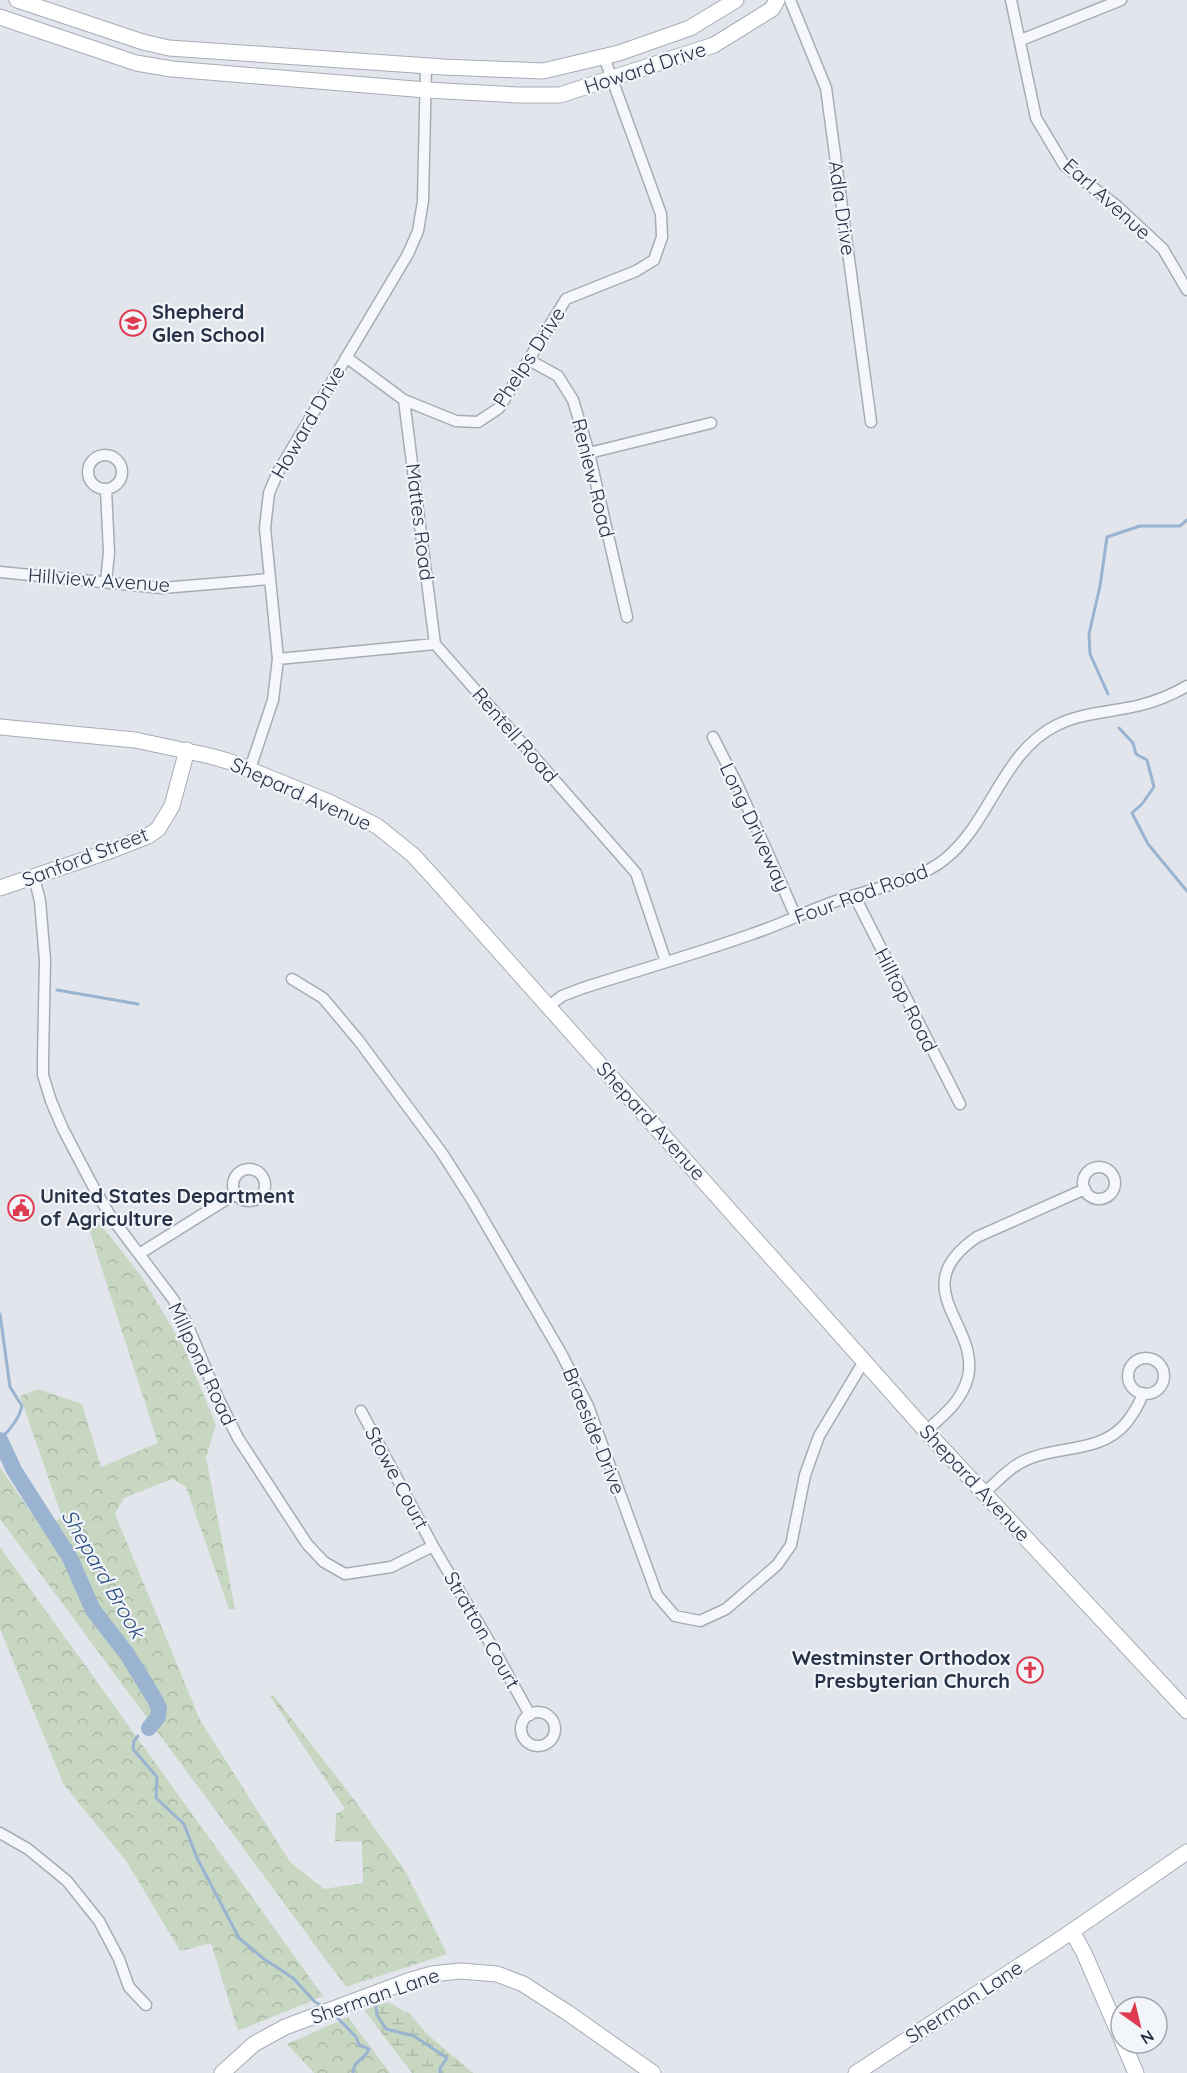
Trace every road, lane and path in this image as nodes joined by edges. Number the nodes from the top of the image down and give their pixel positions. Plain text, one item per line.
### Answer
1 (17, 0) edge
2 (736, 0) edge
3 (777, 0) edge
4 (790, 0) edge
5 (1011, 0) edge
6 (1121, 0) edge
7 (57, 13) junction
8 (0, 17) edge
9 (49, 34) junction
10 (1021, 40) junction
11 (143, 42) junction
12 (604, 57) junction
13 (136, 63) junction
14 (426, 66) junction
15 (612, 79) junction
16 (426, 90) junction
17 (1187, 290) edge
18 (346, 357) junction
19 (529, 360) junction
20 (405, 400) junction
21 (871, 422) dead end
22 (711, 423) dead end
23 (589, 453) junction
24 (106, 490) dead end
25 (0, 572) edge
26 (270, 579) junction
27 (106, 582) junction
28 (627, 616) dead end
29 (435, 644) junction
30 (278, 658) junction
31 (1187, 686) edge
32 (0, 727) edge
33 (713, 737) dead end
34 (187, 750) junction
35 (250, 769) junction
36 (34, 877) junction
37 (0, 888) edge
38 (854, 895) junction
39 (796, 917) junction
40 (666, 962) junction
41 (292, 979) dead end
42 (549, 1006) junction
43 (960, 1104) dead end
44 (1084, 1190) dead end
45 (235, 1194) dead end
46 (139, 1254) junction
47 (864, 1361) junction
48 (1143, 1393) dead end
49 (361, 1411) dead end
50 (926, 1431) junction
51 (984, 1493) junction
52 (433, 1546) junction
53 (1187, 1711) edge
54 (530, 1715) dead end
55 (0, 1833) edge
56 (1187, 1852) edge
57 (1072, 1931) junction
58 (146, 2005) dead end
59 (1109, 2010) edge
60 (1128, 2055) edge
61 (222, 2073) edge
62 (653, 2073) edge
63 (856, 2073) edge
64 (1136, 2073) edge

1 - 7 street, Howard Drive
2 - 12 street, Howard Drive
3 - 15 street, Howard Drive
4 - 21 street, Adla Drive
5 - 10 street, Earl Avenue
6 - 10 street
7 - 9 street
7 - 11 street, Howard Drive
8 - 9 street, Howard Drive
9 - 13 street, Howard Drive
10 - 17 street, Earl Avenue
11 - 13 street
11 - 14 street, Howard Drive
12 - 14 street, Howard Drive
12 - 15 street, Phelps Drive
13 - 16 street, Howard Drive
14 - 16 street, Howard Drive
15 - 16 street, Howard Drive
15 - 19 street, Phelps Drive
16 - 18 street, Howard Drive
18 - 20 street, Phelps Drive
18 - 26 street, Howard Drive
19 - 20 street, Phelps Drive
19 - 23 street, Reniew Road
20 - 29 street, Mattes Road
22 - 23 street
23 - 28 street, Reniew Road
24 - 27 street
25 - 27 street, Hillview Avenue
26 - 27 street, Hillview Avenue
26 - 30 street, Howard Drive
29 - 30 street
29 - 40 street, Rentell Road
30 - 35 street, Howard Drive
31 - 38 street, Four Rod Road
32 - 34 street, Shepard Avenue
33 - 39 street, Long Driveway
34 - 35 street, Shepard Avenue
34 - 36 street, Sanford Street
35 - 42 street, Shepard Avenue
36 - 37 street, Sanford Street
36 - 46 street, Millpond Road
38 - 39 street, Four Rod Road
38 - 43 street, Hilltop Road
39 - 40 street, Four Rod Road
40 - 42 street, Four Rod Road
41 - 47 street, Braeside Drive
42 - 47 street, Shepard Avenue
44 - 50 street
45 - 46 street
46 - 52 street, Millpond Road
47 - 50 street, Shepard Avenue
48 - 51 street
49 - 52 street, Stowe Court
50 - 51 street, Shepard Avenue
51 - 53 street, Shepard Avenue
52 - 54 street, Stratton Court
55 - 58 street
56 - 57 street, Sherman Lane
57 - 59 street
57 - 63 street, Sherman Lane
60 - 64 street
61 - 62 street, Sherman Lane

